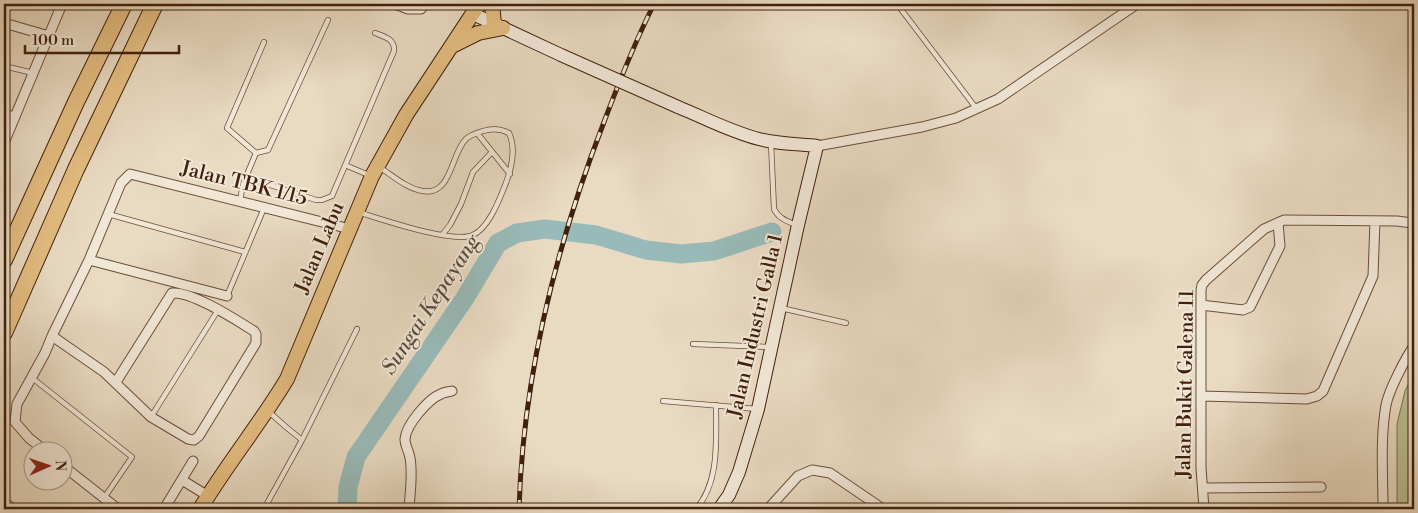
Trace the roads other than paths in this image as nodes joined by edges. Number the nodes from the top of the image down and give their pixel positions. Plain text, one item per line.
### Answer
1 (62, 4) edge
2 (124, 4) edge
3 (155, 4) edge
4 (396, 4) edge
5 (424, 4) edge
6 (492, 4) edge
7 (897, 4) edge
8 (1137, 4) edge
9 (476, 9) edge
10 (328, 20) dead end
11 (4, 23) edge
12 (498, 26) junction
13 (375, 33) dead end
14 (48, 36) junction
15 (264, 42) dead end
16 (451, 47) junction
17 (4, 66) edge
18 (33, 74) junction
19 (976, 108) junction
20 (4, 114) edge
21 (15, 117) junction
22 (477, 133) junction
23 (771, 141) junction
24 (4, 143) edge
25 (817, 146) junction
26 (492, 152) junction
27 (256, 153) junction
28 (345, 165) junction
29 (375, 171) junction
30 (510, 174) junction
31 (246, 177) junction
32 (240, 201) junction
33 (264, 208) junction
34 (357, 212) junction
35 (108, 214) junction
36 (1375, 221) junction
37 (1278, 223) junction
38 (1414, 224) edge
39 (798, 225) junction
40 (350, 228) junction
41 (442, 235) junction
42 (245, 252) junction
43 (4, 260) edge
44 (89, 260) junction
45 (228, 296) joint
46 (1201, 305) junction
47 (780, 308) junction
48 (218, 310) junction
49 (846, 323) dead end
50 (357, 329) dead end
51 (4, 332) edge
52 (52, 336) junction
53 (693, 344) dead end
54 (1414, 346) edge
55 (772, 347) junction
56 (32, 377) junction
57 (116, 382) junction
58 (452, 391) dead end
59 (1202, 396) junction
60 (663, 401) dead end
61 (716, 405) junction
62 (758, 409) junction
63 (268, 411) junction
64 (151, 417) junction
65 (32, 440) edge
66 (302, 440) junction
67 (193, 461) dead end
68 (72, 473) edge
69 (182, 480) junction
70 (1321, 487) dead end
71 (1203, 488) junction
72 (208, 496) junction
73 (104, 498) junction
74 (4, 499) edge
75 (17, 509) edge
76 (118, 509) edge
77 (164, 509) edge
78 (200, 509) edge
79 (264, 509) edge
80 (410, 509) edge
81 (696, 509) edge
82 (719, 509) edge
83 (768, 509) edge
84 (883, 509) edge
85 (1204, 509) edge
86 (1383, 509) edge

1 - 14 street
2 - 43 highway
3 - 51 highway
4 - 5 street
6 - 12 main road
7 - 19 lane
8 - 19 street
9 - 12 main road
9 - 16 main road, Jalan Labu
10 - 27 lane
11 - 14 street
12 - 16 main road
12 - 23 main road, bridge
13 - 28 lane
14 - 18 street
15 - 27 lane
16 - 29 main road, Jalan Labu
17 - 18 lane
18 - 21 street
19 - 25 street
20 - 21 street
21 - 24 street
22 - 26 lane
22 - 29 lane
22 - 30 lane
23 - 25 main road
23 - 39 lane
25 - 39 main road, Jalan Industri Galla 1
26 - 30 lane
26 - 41 lane
27 - 31 lane
28 - 29 lane
28 - 31 lane
29 - 34 main road, Jalan Labu
30 - 41 lane
31 - 32 lane
32 - 33 street, Jalan TBK 1/15
32 - 35 street, Jalan TBK 1/15
33 - 40 street, Jalan TBK 1/15
33 - 42 lane
34 - 40 main road, Jalan Labu
34 - 41 lane
35 - 42 lane
35 - 44 street
36 - 37 street, Jalan Bukit Galena 11
36 - 38 street, Jalan Bukit Galena 11
36 - 59 street
37 - 46 street, Jalan Bukit Galena 11
37 - 46 street
39 - 47 main road, Jalan Industri Galla 1
40 - 63 main road, Jalan Labu
42 - 45 lane
44 - 45 street
44 - 52 street
46 - 59 street, Jalan Bukit Galena 11
47 - 49 lane
47 - 55 main road, Jalan Industri Galla 1
48 - 57 street
48 - 64 lane
48 - 64 street
50 - 66 lane
52 - 56 street
52 - 57 street
53 - 55 lane
54 - 86 street
55 - 62 main road, Jalan Industri Galla 1
56 - 65 street
56 - 73 lane
57 - 64 street
58 - 80 street
59 - 71 street, Jalan Bukit Galena 11
60 - 61 lane
61 - 62 lane
61 - 81 lane
62 - 82 main road, Jalan Industri Galla 1
63 - 66 lane
63 - 72 main road, Jalan Labu
66 - 79 lane
67 - 69 street
68 - 73 street
69 - 72 street
69 - 77 street
70 - 71 street
71 - 85 street, Jalan Bukit Galena 11
72 - 78 main road, Jalan Labu
73 - 76 street
74 - 75 lane
83 - 84 street

